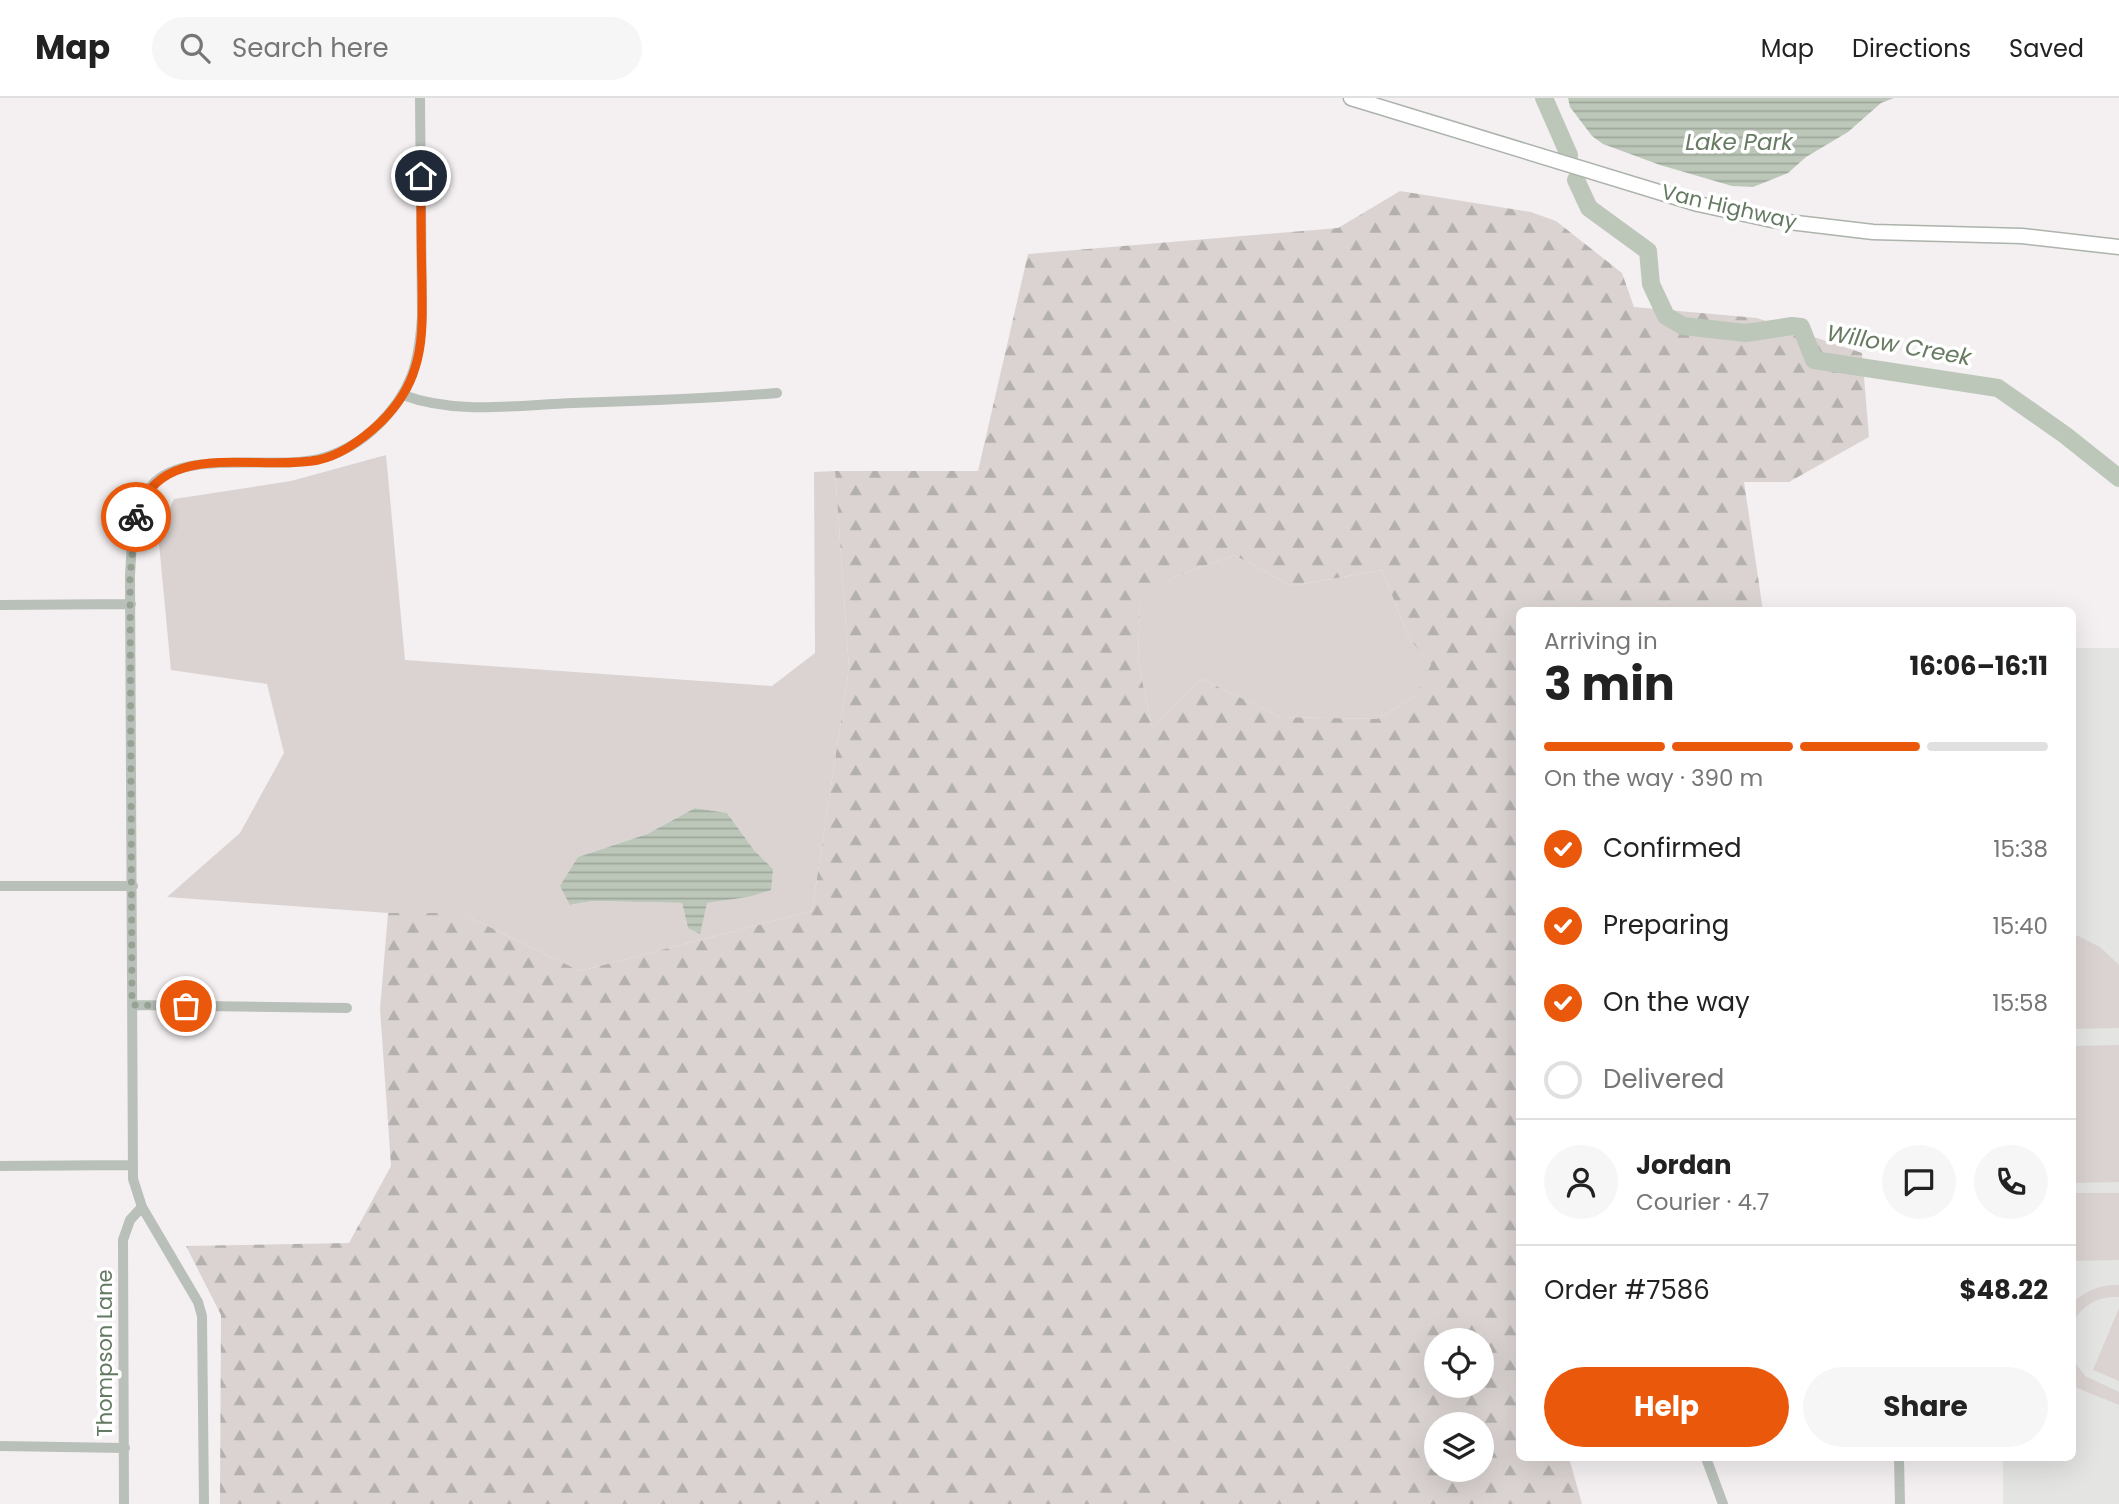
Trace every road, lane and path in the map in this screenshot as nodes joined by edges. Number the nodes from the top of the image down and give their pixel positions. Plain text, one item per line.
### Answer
1 (421, 98) edge
2 (1352, 98) edge
3 (2119, 247) edge
4 (777, 393) dead end
5 (403, 395) junction
6 (131, 604) junction
7 (0, 605) edge
8 (0, 886) edge
9 (132, 886) junction
10 (132, 1005) junction
11 (347, 1008) dead end
12 (132, 1165) junction
13 (0, 1166) edge
14 (142, 1207) junction
15 (0, 1446) edge
16 (125, 1448) junction
17 (1707, 1461) edge
18 (1899, 1461) edge
19 (124, 1504) edge
20 (204, 1504) edge
21 (1723, 1504) edge
22 (1900, 1504) edge

1 - 5 street
2 - 3 main road, Van Highway
4 - 5 street
5 - 6 street
6 - 7 street
6 - 9 street
8 - 9 street
9 - 10 street
10 - 11 street
10 - 12 street
12 - 13 street
12 - 14 street
14 - 16 street, Thompson Lane
14 - 20 street
15 - 16 street
16 - 19 street, Thompson Lane
17 - 21 street
18 - 22 street

